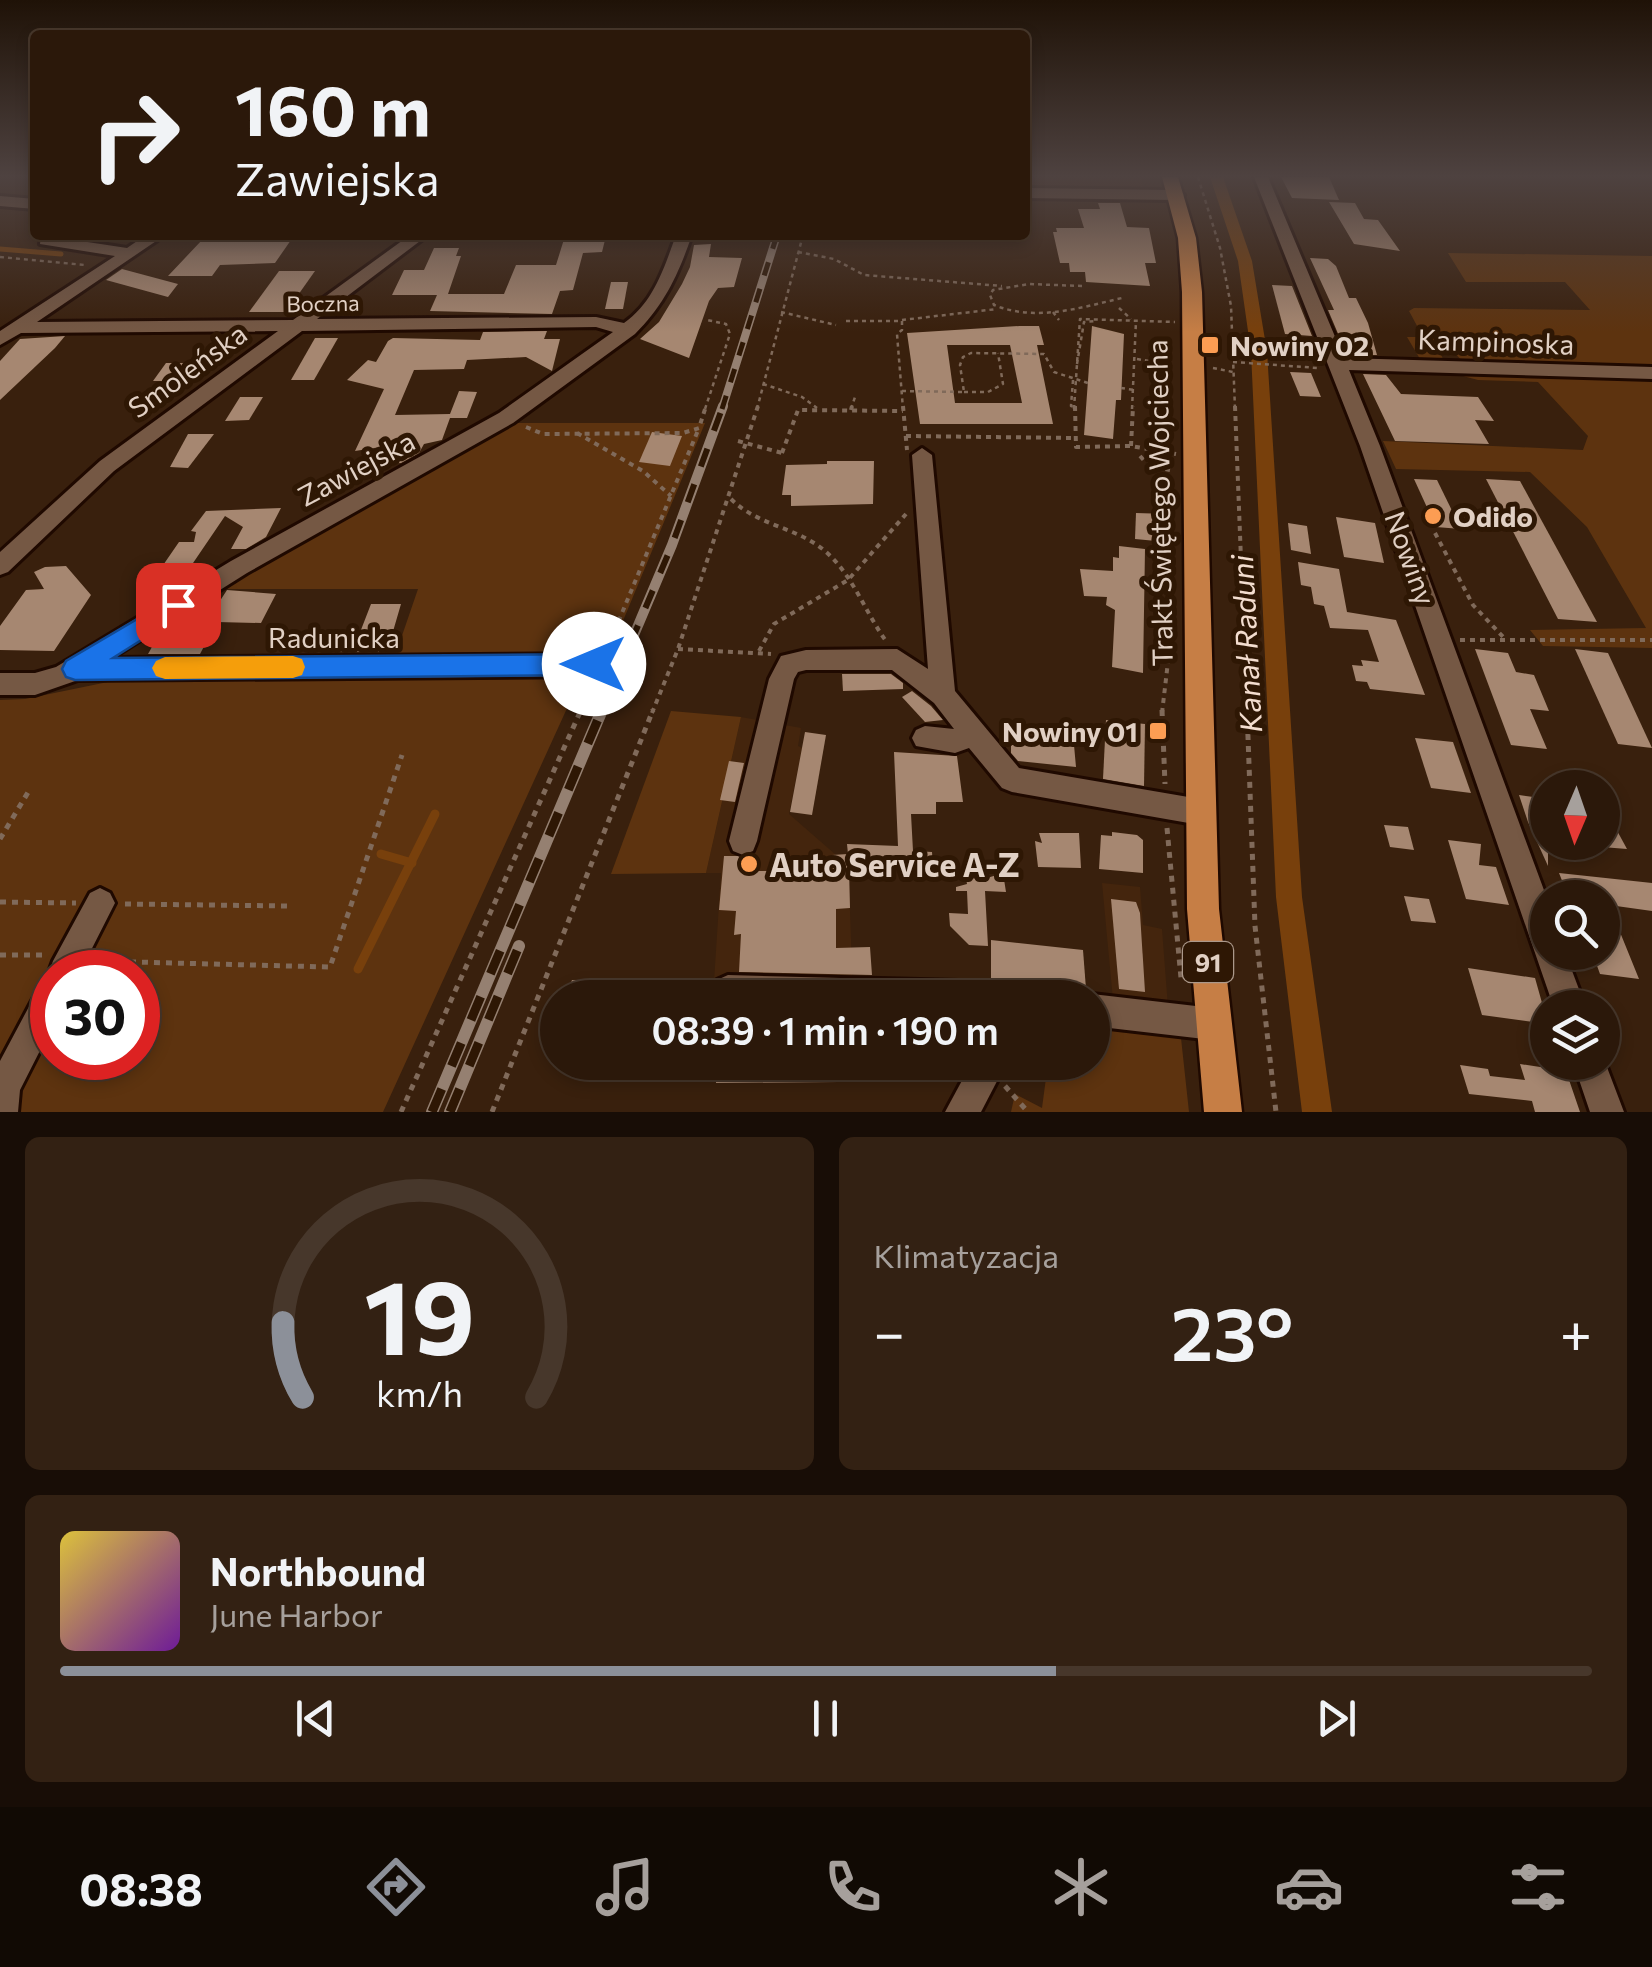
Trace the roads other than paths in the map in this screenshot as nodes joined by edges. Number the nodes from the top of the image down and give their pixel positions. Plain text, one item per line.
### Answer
1 (1185, 229) edge
2 (1281, 229) edge
3 (47, 240) edge
4 (150, 240) edge
5 (413, 240) edge
6 (682, 240) edge
7 (131, 253) junction
8 (300, 326) junction
9 (18, 328) junction
10 (628, 330) junction
11 (0, 339) edge
12 (1334, 366) junction
13 (1652, 373) edge
14 (912, 448) road end
15 (0, 566) edge
16 (596, 665) road end
17 (75, 669) junction
18 (0, 684) edge
19 (944, 695) junction
20 (974, 735) junction
21 (926, 738) dead end
22 (1200, 812) junction
23 (742, 842) dead end
24 (1530, 893) edge
25 (100, 904) road end
26 (76, 950) edge
27 (1110, 1012) edge
28 (1213, 1024) junction
29 (30, 1037) edge
30 (980, 1080) edge
31 (1595, 1080) edge
32 (1, 1112) edge
33 (962, 1112) edge
34 (1223, 1112) edge
35 (1607, 1112) edge

1 - 22 main road, Trakt Świętego Wojciecha / 91
2 - 12 street, Nowiny
3 - 7 street
4 - 7 street
5 - 8 street, Smoleńska
6 - 10 street, Zawiejska
7 - 9 street
8 - 9 street, Boczna
8 - 10 street, Boczna
8 - 15 street, Smoleńska
9 - 11 street
10 - 17 street, Zawiejska
12 - 13 street, Kampinoska
12 - 24 street, Nowiny
14 - 19 street
16 - 17 street, Radunicka
17 - 18 street, Zawiejska
19 - 20 street
19 - 23 street
20 - 21 street
20 - 22 street
22 - 28 main road, Trakt Świętego Wojciecha / 91
25 - 26 street
27 - 28 street
28 - 34 main road, Trakt Świętego Wojciecha / 91
29 - 32 street
30 - 33 street
31 - 35 street

